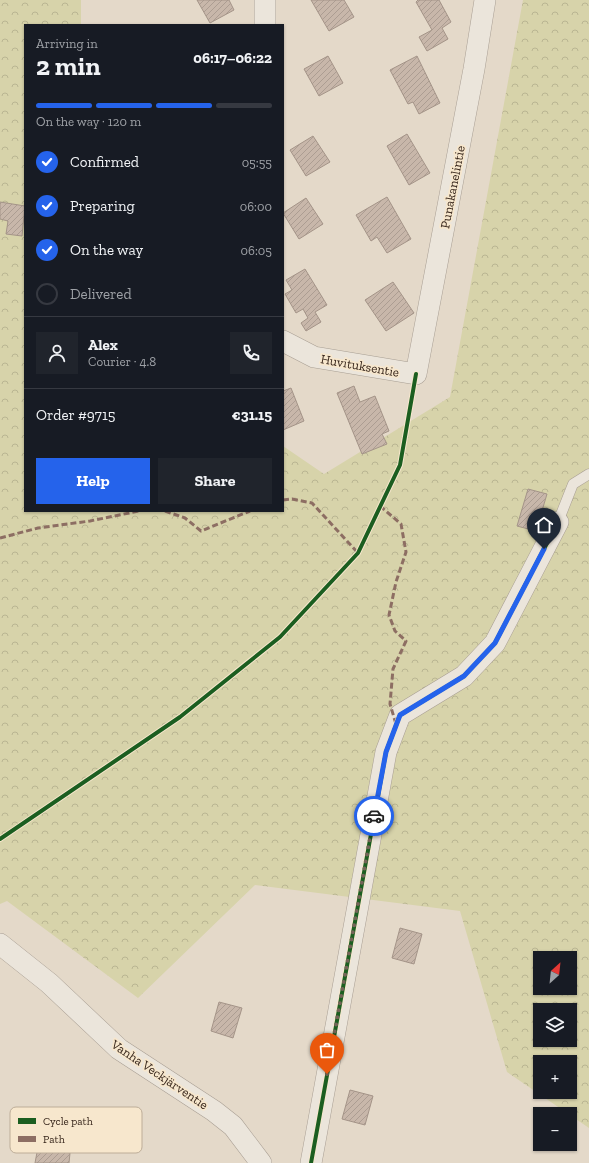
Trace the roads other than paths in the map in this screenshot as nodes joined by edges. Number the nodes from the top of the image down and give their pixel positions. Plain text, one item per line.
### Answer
1 (265, 0) edge
2 (485, 0) edge
3 (265, 24) edge
4 (284, 342) edge
5 (416, 374) joint
6 (589, 474) edge
7 (558, 522) joint
8 (0, 944) edge
9 (261, 1163) edge
10 (311, 1163) edge

1 - 3 street
2 - 5 street, Punakanelintie
4 - 5 street, Huvituksentie
6 - 7 lane
7 - 10 street
8 - 9 street, Vanha Veckjärventie

